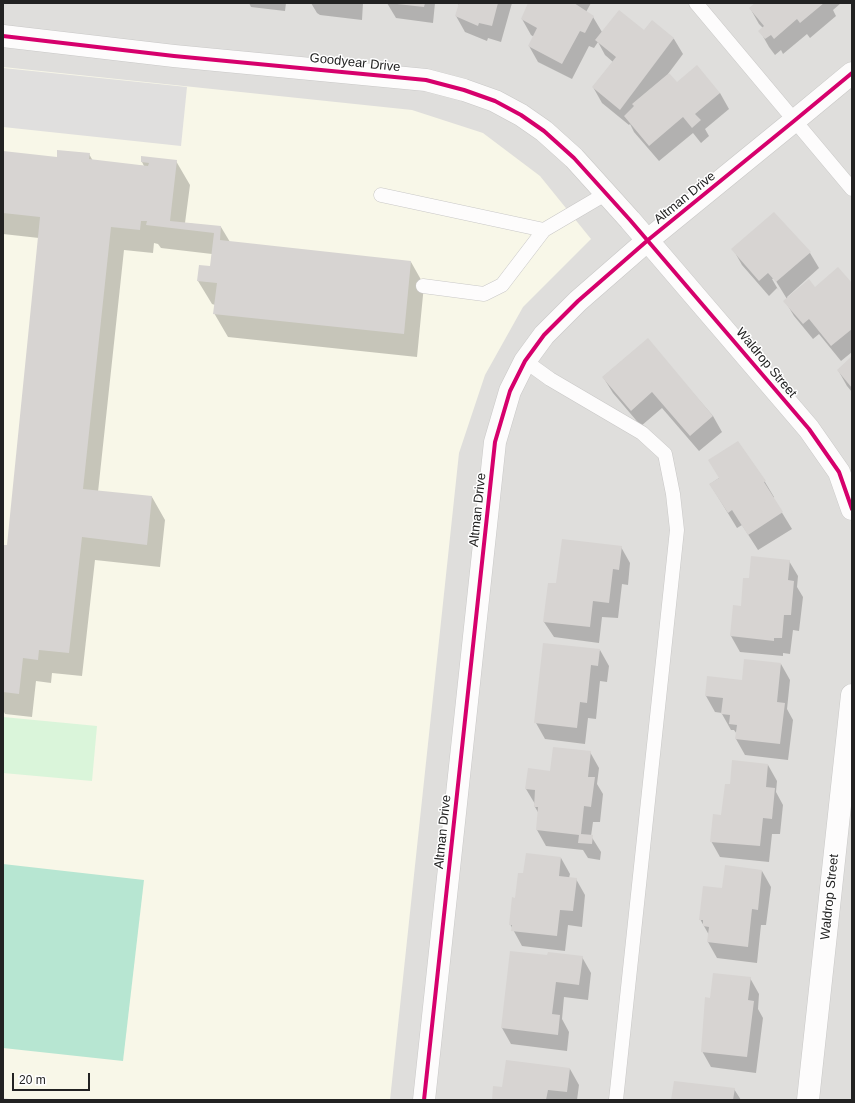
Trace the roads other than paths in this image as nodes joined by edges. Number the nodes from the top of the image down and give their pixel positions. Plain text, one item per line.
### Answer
1 (696, 3) edge
2 (3, 36) edge
3 (852, 72) edge
4 (794, 122) junction
5 (852, 189) edge
6 (607, 193) junction
7 (381, 195) dead end
8 (544, 230) junction
9 (648, 240) junction
10 (423, 286) dead end
11 (525, 362) junction
12 (852, 509) edge
13 (852, 695) edge
14 (424, 1100) edge
15 (616, 1100) edge
16 (808, 1100) edge

1 - 4 lane
2 - 6 street, Goodyear Drive
3 - 4 street, Altman Drive
4 - 5 lane
4 - 9 street, Altman Drive
6 - 8 lane
6 - 9 street, Goodyear Drive
7 - 8 lane
8 - 10 lane
9 - 11 street, Altman Drive
9 - 12 street, Waldrop Street
11 - 14 street, Altman Drive
11 - 15 lane
13 - 16 street, Waldrop Street

